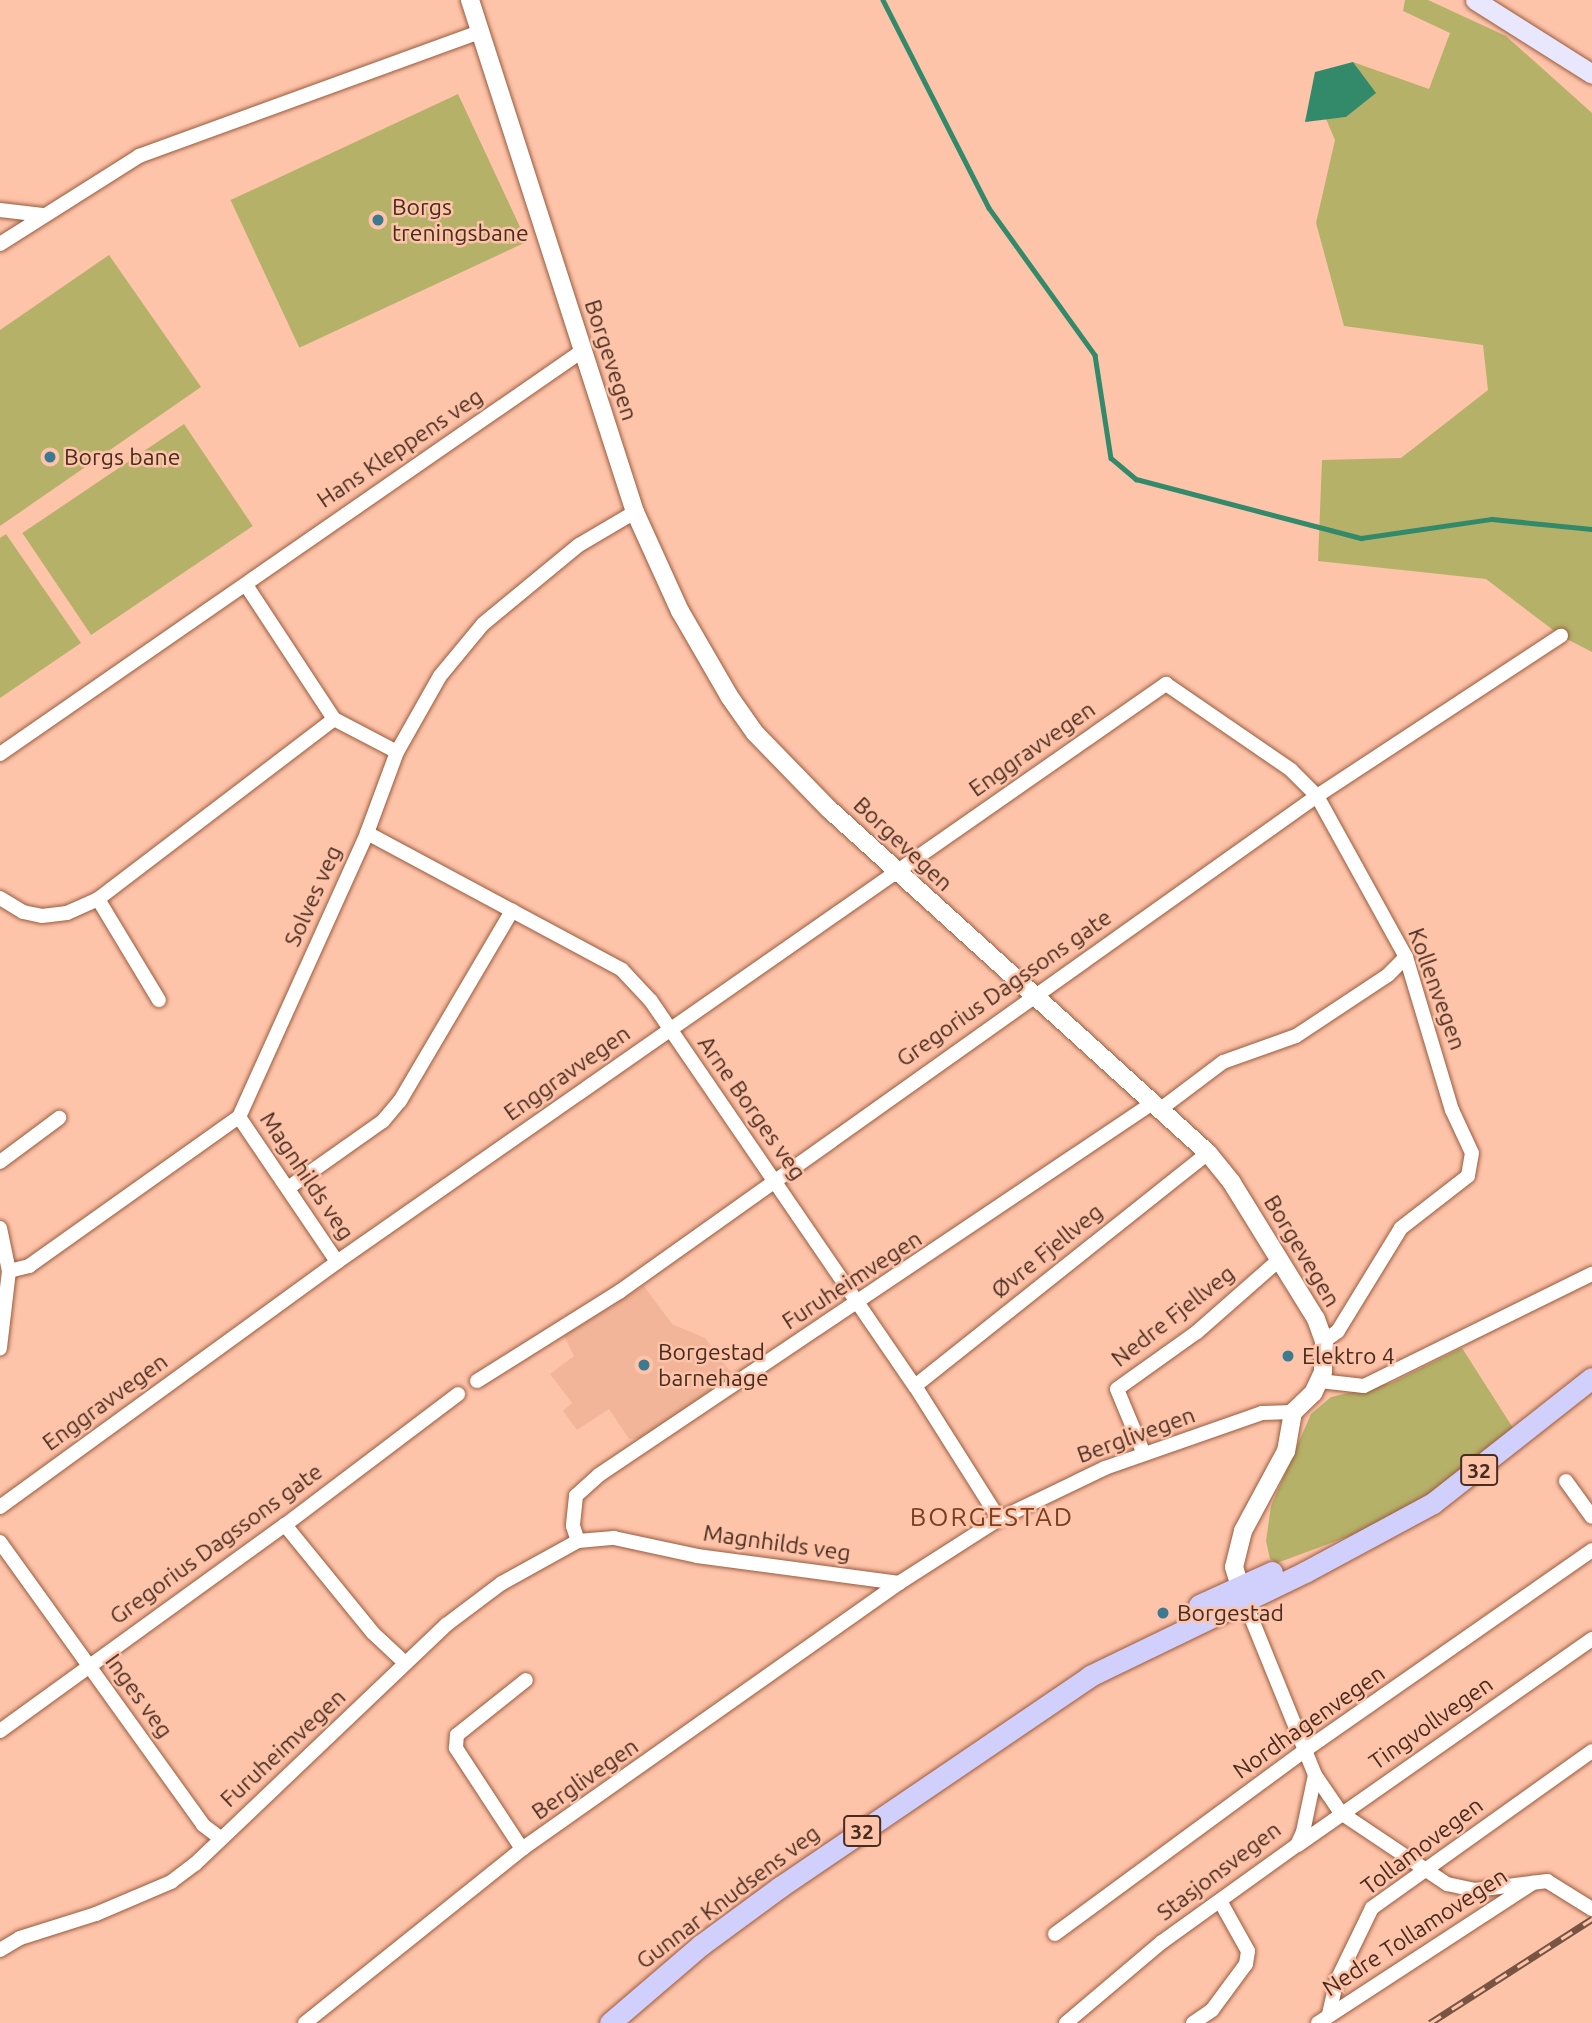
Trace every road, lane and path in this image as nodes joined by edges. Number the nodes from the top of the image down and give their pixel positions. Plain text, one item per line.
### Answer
1 (470, 0) edge
2 (1475, 0) edge
3 (1495, 5) edge
4 (480, 32) junction
5 (1592, 74) edge
6 (0, 210) edge
7 (43, 215) junction
8 (0, 244) edge
9 (582, 351) junction
10 (635, 512) junction
11 (246, 585) junction
12 (1561, 636) dead end
13 (1166, 684) joint
14 (334, 719) junction
15 (397, 752) junction
16 (0, 754) edge
17 (1317, 796) junction
18 (367, 833) junction
19 (896, 871) junction
20 (0, 898) edge
21 (98, 899) junction
22 (512, 911) junction
23 (1406, 957) junction
24 (1030, 996) junction
25 (159, 1000) dead end
26 (669, 1029) junction
27 (1158, 1105) junction
28 (239, 1117) junction
29 (59, 1118) dead end
30 (1208, 1153) junction
31 (0, 1162) edge
32 (775, 1181) junction
33 (288, 1188) junction
34 (0, 1228) edge
35 (1280, 1259) junction
36 (337, 1262) junction
37 (1592, 1274) edge
38 (5, 1279) edge
39 (857, 1302) junction
40 (1324, 1341) junction
41 (0, 1348) edge
42 (1592, 1378) edge
43 (477, 1381) dead end
44 (1320, 1381) junction
45 (915, 1385) junction
46 (458, 1394) dead end
47 (1293, 1412) junction
48 (1144, 1454) junction
49 (1566, 1481) dead end
50 (0, 1507) edge
51 (1592, 1517) edge
52 (999, 1519) junction
53 (285, 1525) junction
54 (578, 1541) junction
55 (0, 1542) edge
56 (1592, 1550) edge
57 (899, 1583) junction
58 (1241, 1593) junction
59 (1592, 1639) edge
60 (404, 1662) junction
61 (88, 1664) junction
62 (526, 1680) dead end
63 (0, 1731) edge
64 (1304, 1751) junction
65 (1592, 1751) edge
66 (1315, 1775) junction
67 (1341, 1813) junction
68 (220, 1838) junction
69 (1297, 1845) junction
70 (522, 1850) junction
71 (1423, 1869) junction
72 (1537, 1880) junction
73 (1220, 1901) junction
74 (1592, 1909) edge
75 (1055, 1934) dead end
76 (0, 1950) edge
77 (1324, 2019) edge
78 (304, 2023) edge
79 (610, 2023) edge
80 (1066, 2023) edge
81 (1193, 2023) edge

1 - 4 street, Borgevegen
2 - 3 main road
3 - 5 main road
4 - 7 street
4 - 9 street, Borgevegen
6 - 7 street
7 - 8 street
9 - 10 street, Borgevegen
9 - 11 street, Hans Kleppens veg
10 - 15 street, Solves veg
10 - 19 street, Borgevegen
11 - 14 street
11 - 16 street, Hans Kleppens veg
12 - 17 street, Gregorius Dagssons gate
13 - 17 street, Kollenvegen
13 - 19 street, Enggravvegen
14 - 15 street
14 - 21 street
15 - 18 street, Solves veg
17 - 23 street, Kollenvegen
17 - 24 street, Gregorius Dagssons gate
18 - 22 street, Arne Borges veg
18 - 28 street, Solves veg
19 - 24 street, Borgevegen
19 - 26 street, Enggravvegen
20 - 21 street
21 - 25 street
22 - 26 street, Arne Borges veg
22 - 33 street
23 - 27 street, Furuheimvegen
23 - 40 street, Kollenvegen
24 - 27 street, Borgevegen
24 - 32 street, Gregorius Dagssons gate
26 - 32 street, Arne Borges veg
26 - 36 street, Enggravvegen
27 - 30 street, Borgevegen
27 - 39 street, Furuheimvegen
28 - 33 street, Magnhilds veg
28 - 38 street
29 - 31 street
30 - 35 street, Borgevegen
30 - 45 street, Øvre Fjellveg
32 - 39 street, Arne Borges veg
32 - 43 street, Gregorius Dagssons gate
33 - 36 street, Magnhilds veg
34 - 38 street
35 - 40 street, Borgevegen
35 - 48 street, Nedre Fjellveg
36 - 50 street, Enggravvegen
37 - 44 street
38 - 41 street
39 - 45 street, Arne Borges veg
39 - 54 street, Furuheimvegen
40 - 44 street, Borgevegen
42 - 58 main road, Gunnar Knudsens veg / 32
44 - 47 street
45 - 52 street, Arne Borges veg
46 - 53 street, Gregorius Dagssons gate
47 - 48 street, Berglivegen
47 - 58 street
48 - 52 street, Berglivegen
49 - 51 street
52 - 57 street
53 - 60 street
53 - 61 street, Gregorius Dagssons gate
54 - 57 street, Magnhilds veg
54 - 60 street, Furuheimvegen
55 - 61 street, Inges veg
56 - 64 street, Nordhagenvegen
57 - 70 street, Berglivegen
58 - 64 street
58 - 79 main road, Gunnar Knudsens veg / 32
59 - 67 street, Tingvollvegen
60 - 68 street, Furuheimvegen
61 - 63 street, Gregorius Dagssons gate
61 - 68 street, Inges veg
62 - 70 street
64 - 66 street
64 - 75 street, Nordhagenvegen
65 - 71 street, Tollamovegen
66 - 67 street
66 - 69 street, Stasjonsvegen
67 - 69 street, Tingvollvegen
67 - 71 street
68 - 76 street, Furuheimvegen
69 - 73 street, Stasjonsvegen
70 - 78 street, Berglivegen
71 - 72 street
71 - 77 street, Tollamovegen
72 - 74 street
72 - 77 street, Nedre Tollamovegen
73 - 80 street, Stasjonsvegen
73 - 81 street

